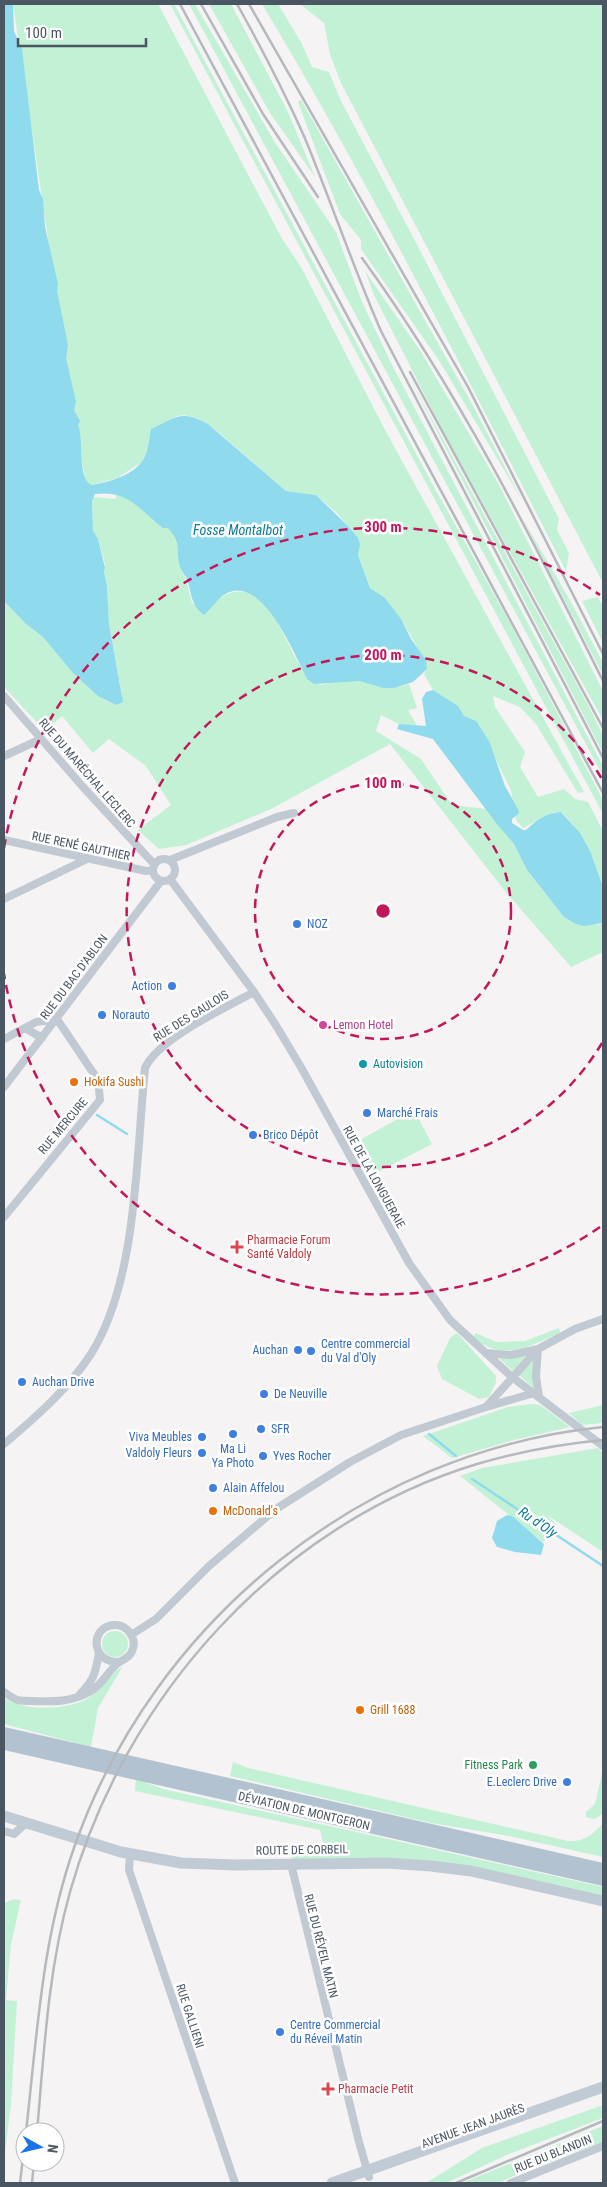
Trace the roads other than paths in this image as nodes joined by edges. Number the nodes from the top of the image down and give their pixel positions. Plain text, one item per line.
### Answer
1 (4, 696) edge
2 (41, 739) junction
3 (4, 756) edge
4 (294, 813) dead end
5 (4, 840) edge
6 (87, 859) junction
7 (170, 860) junction
8 (153, 867) junction
9 (166, 880) junction
10 (4, 899) edge
11 (254, 992) junction
12 (57, 1019) junction
13 (25, 1028) junction
14 (42, 1038) junction
15 (4, 1039) edge
16 (4, 1087) edge
17 (4, 1217) edge
18 (603, 1319) edge
19 (538, 1348) junction
20 (486, 1353) junction
21 (512, 1376) junction
22 (536, 1395) junction
23 (486, 1407) junction
24 (4, 1444) edge
25 (603, 1446) edge
26 (132, 1635) junction
27 (99, 1653) junction
28 (118, 1662) junction
29 (4, 1692) edge
30 (77, 1697) junction
31 (4, 1733) edge
32 (4, 1744) edge
33 (4, 1816) edge
34 (26, 1823) junction
35 (4, 1831) edge
36 (130, 1854) junction
37 (291, 1864) junction
38 (599, 1867) edge
39 (603, 1880) edge
40 (603, 1901) edge
41 (603, 2087) edge
42 (603, 2094) edge
43 (603, 2146) edge
44 (368, 2174) junction
45 (234, 2183) edge
46 (332, 2183) edge
47 (352, 2183) edge
48 (511, 2183) edge

1 - 2 street, RUE DU MARÉCHAL LECLERC
2 - 3 street
2 - 8 street, RUE DU MARÉCHAL LECLERC
4 - 7 street
5 - 6 street, RUE RENÉ GAUTHIER
6 - 8 street, RUE RENÉ GAUTHIER
6 - 10 street
7 - 8 street
7 - 9 street
8 - 9 street
9 - 11 street, RUE DE LA LONGUERAIE
9 - 12 street, RUE DU BAC D'ABLON
11 - 20 street, RUE DE LA LONGUERAIE
11 - 24 street, RUE DES GAULOIS
12 - 13 street
12 - 14 street, RUE DU BAC D'ABLON
12 - 17 street, RUE MERCURE
13 - 14 street
13 - 15 street
14 - 16 street, RUE DU BAC D'ABLON
18 - 19 street
19 - 20 street
19 - 21 street
19 - 22 street
20 - 21 street, RUE DE LA LONGUERAIE
21 - 22 street, RUE DE LA LONGUERAIE
21 - 23 street
22 - 23 street
22 - 25 street, RUE DE LA LONGUERAIE
23 - 26 street
26 - 27 street
26 - 28 street
27 - 28 street
27 - 30 street
28 - 30 street
29 - 30 street
31 - 38 main road, DÉVIATION DE MONTGERON
32 - 39 main road, DÉVIATION DE MONTGERON
33 - 34 main road, ROUTE DE CORBEIL
34 - 35 street
34 - 36 main road, ROUTE DE CORBEIL
36 - 37 main road, ROUTE DE CORBEIL
36 - 45 street, RUE GALLIENI
37 - 40 main road, ROUTE DE CORBEIL
37 - 44 street, RUE DU RÉVEIL MATIN
41 - 44 main road
42 - 44 main road, AVENUE JEAN JAURÈS
43 - 48 street, RUE DU BLANDIN
44 - 46 main road
44 - 47 main road, AVENUE JEAN JAURÈS

